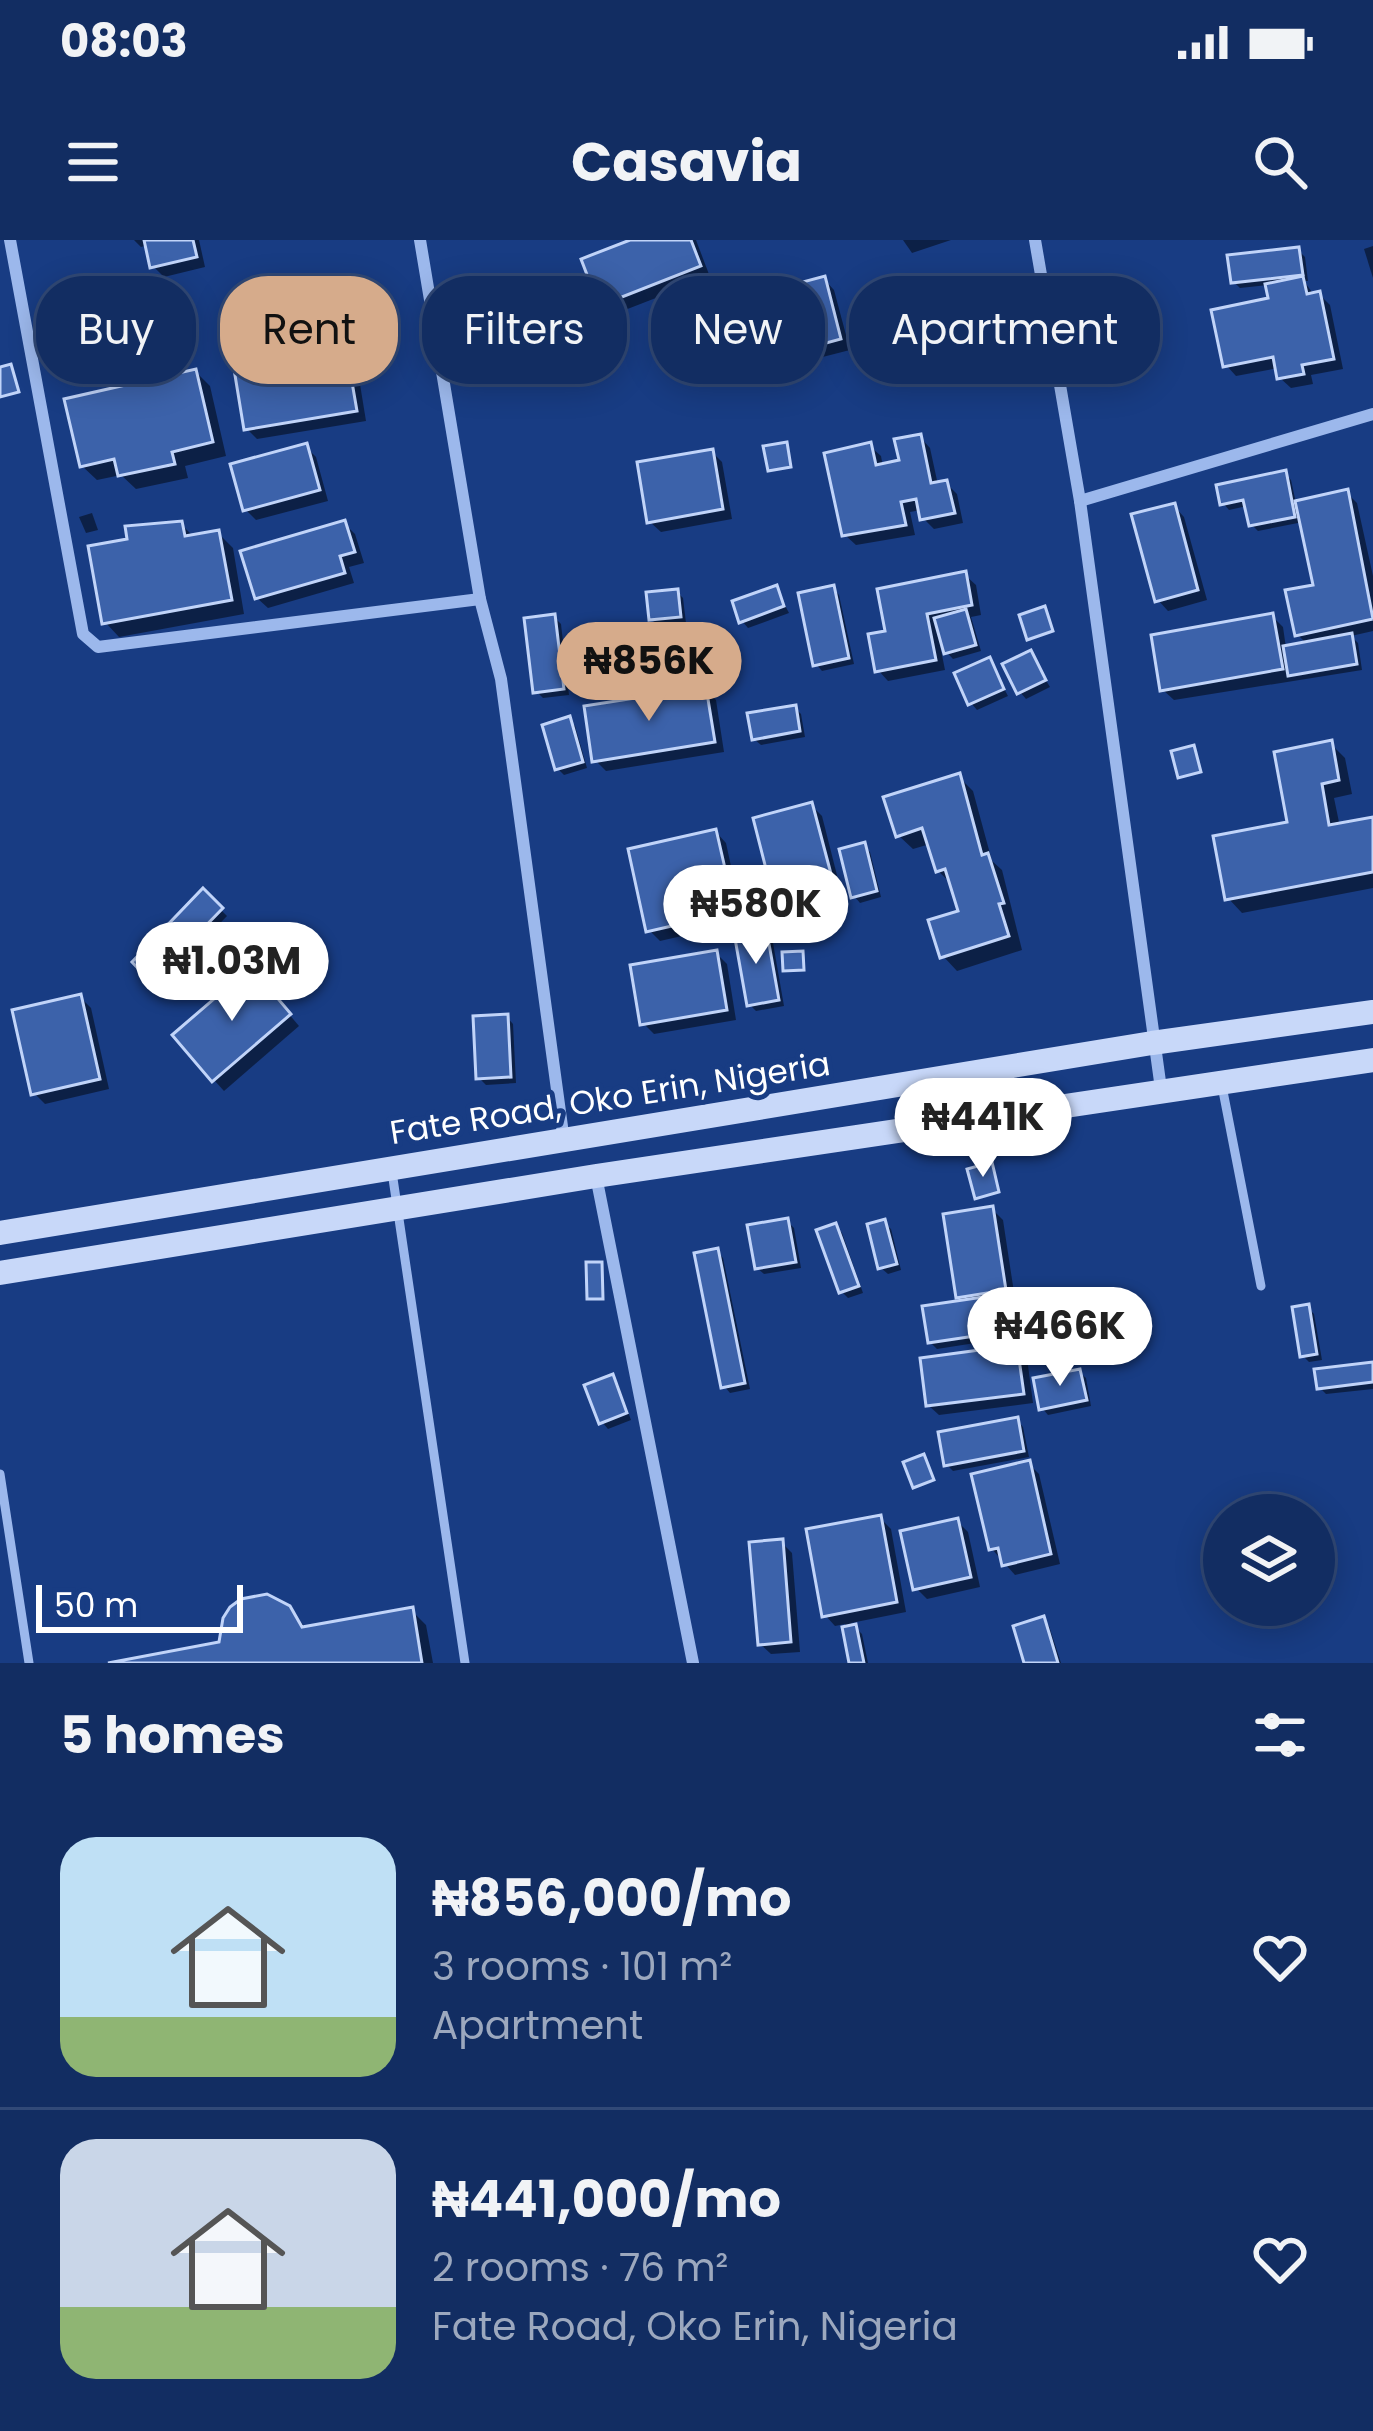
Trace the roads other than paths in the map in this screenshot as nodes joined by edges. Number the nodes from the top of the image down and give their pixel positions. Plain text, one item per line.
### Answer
1 (10, 240) edge
2 (420, 240) edge
3 (1034, 240) edge
4 (1373, 414) edge
5 (1080, 501) junction
6 (480, 599) junction
7 (1373, 1012) edge
8 (1152, 1043) junction
9 (1373, 1060) edge
10 (1221, 1081) junction
11 (1161, 1089) junction
12 (564, 1141) junction
13 (391, 1167) junction
14 (596, 1176) junction
15 (398, 1210) junction
16 (0, 1233) edge
17 (0, 1274) edge
18 (1261, 1286) dead end
19 (0, 1474) edge
20 (29, 1663) edge
21 (465, 1663) edge
22 (693, 1663) edge

1 - 6 street
2 - 6 street
3 - 5 street
4 - 5 street
5 - 8 street
6 - 12 street
7 - 8 street, Fate Road, Oko Erin, Nigeria
8 - 11 street
8 - 12 street, Fate Road, Oko Erin, Nigeria
9 - 10 street
10 - 11 street
10 - 18 lane
11 - 14 street
12 - 13 street, Fate Road, Oko Erin, Nigeria
13 - 15 lane
13 - 16 street, Fate Road, Oko Erin, Nigeria
14 - 15 street
14 - 22 street
15 - 17 street
15 - 21 lane
19 - 20 lane

